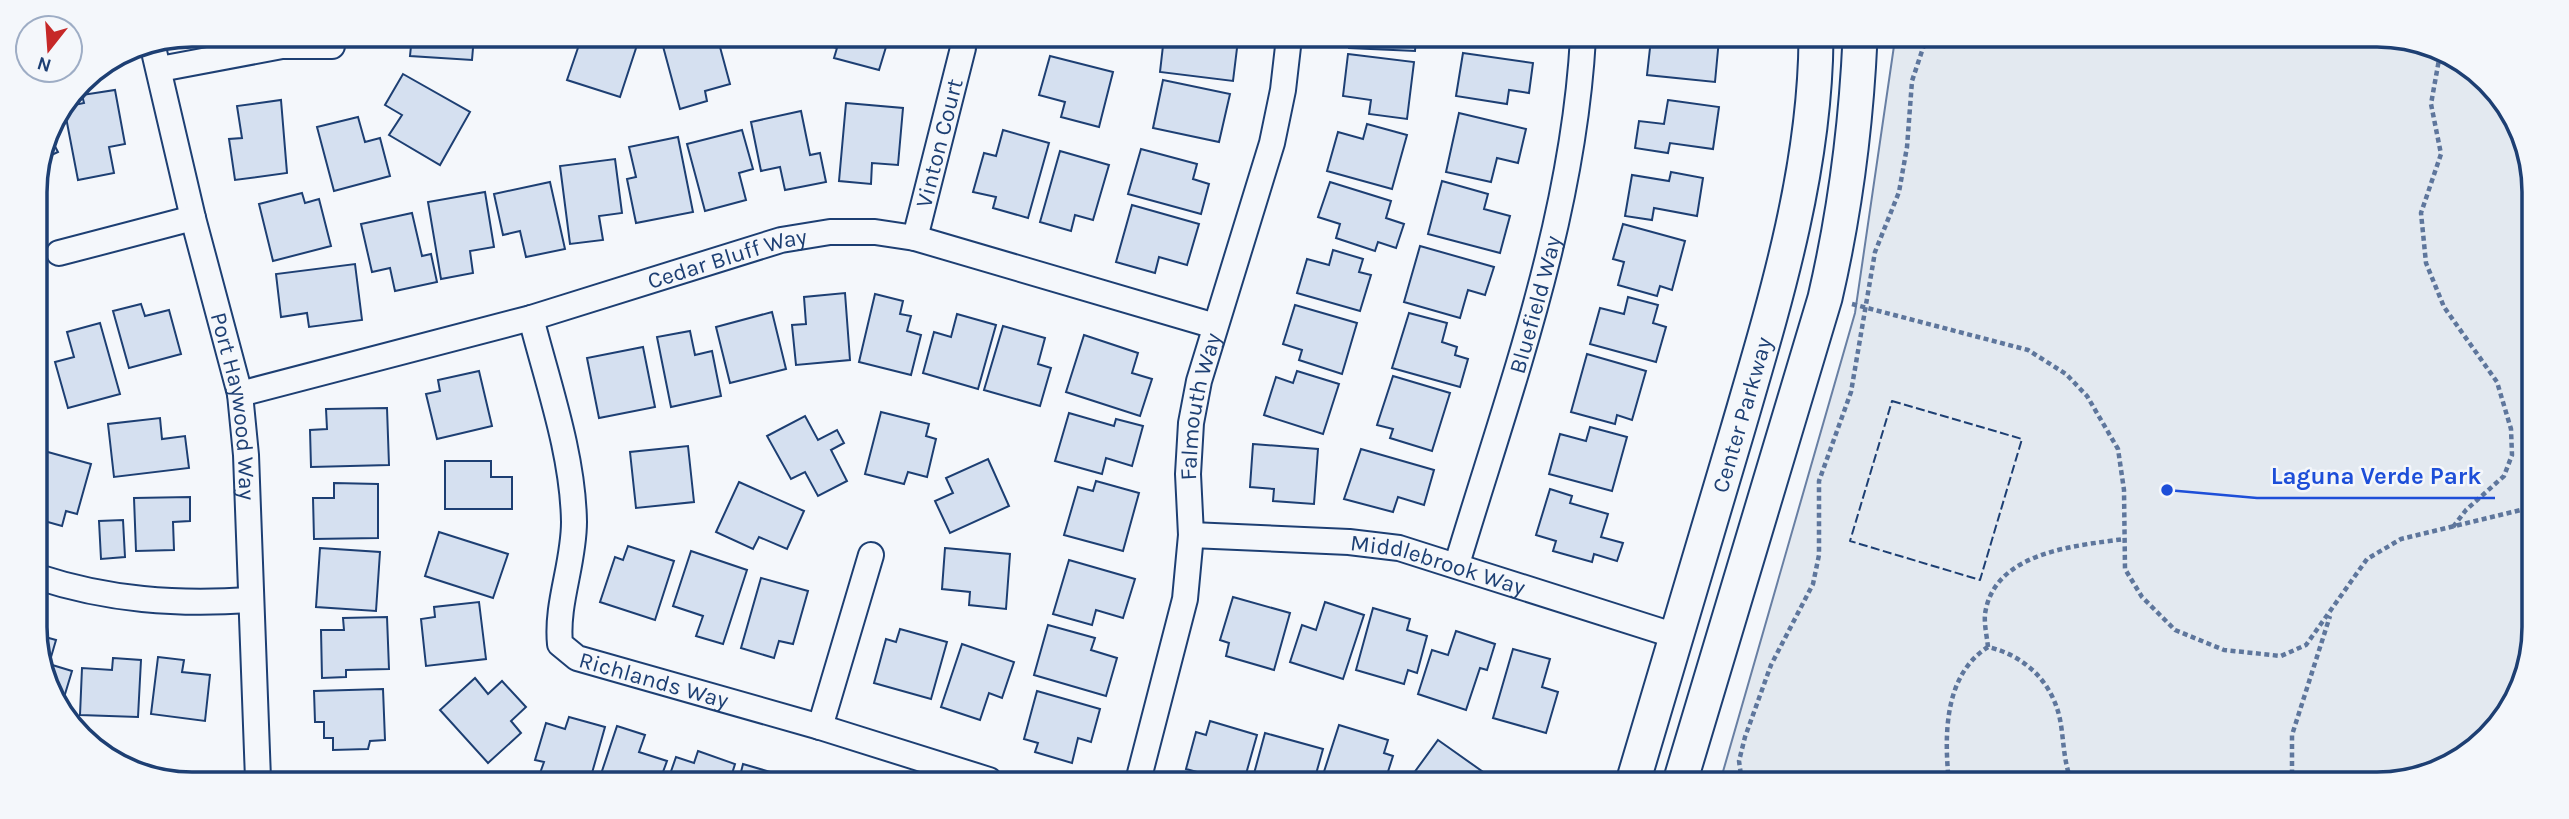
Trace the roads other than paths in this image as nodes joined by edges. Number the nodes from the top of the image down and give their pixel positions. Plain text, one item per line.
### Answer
1 (277, 47) edge
2 (1288, 47) edge
3 (1583, 47) edge
4 (1814, 47) edge
5 (1859, 47) edge
6 (964, 48) dead end
7 (155, 52) edge
8 (160, 69) junction
9 (193, 218) junction
10 (915, 238) junction
11 (59, 253) dead end
12 (531, 318) junction
13 (1215, 326) junction
14 (240, 394) junction
15 (1191, 535) junction
16 (871, 555) dead end
17 (1457, 564) junction
18 (47, 581) edge
19 (250, 600) junction
20 (1676, 636) junction
21 (820, 727) junction
22 (1636, 771) edge
23 (1683, 771) edge
24 (258, 772) edge
25 (962, 772) edge
26 (1140, 772) edge

1 - 8 street
2 - 13 street, Falmouth Way
3 - 17 street, Bluefield Way
4 - 20 main road, Center Parkway
5 - 23 main road, Center Parkway
6 - 10 street, Vinton Court
7 - 8 street, Port Haywood Way
8 - 9 street, Port Haywood Way
9 - 11 street
9 - 14 street, Port Haywood Way
10 - 12 street, Cedar Bluff Way
10 - 13 street, Cedar Bluff Way
12 - 14 street, Cedar Bluff Way
12 - 21 street, Richlands Way
13 - 15 street, Falmouth Way
14 - 19 street, Port Haywood Way
15 - 17 street, Middlebrook Way
15 - 26 street, Falmouth Way
16 - 21 street
17 - 20 street, Middlebrook Way
18 - 19 street
19 - 24 street, Port Haywood Way
20 - 22 main road, Center Parkway
21 - 25 street, Richlands Way

